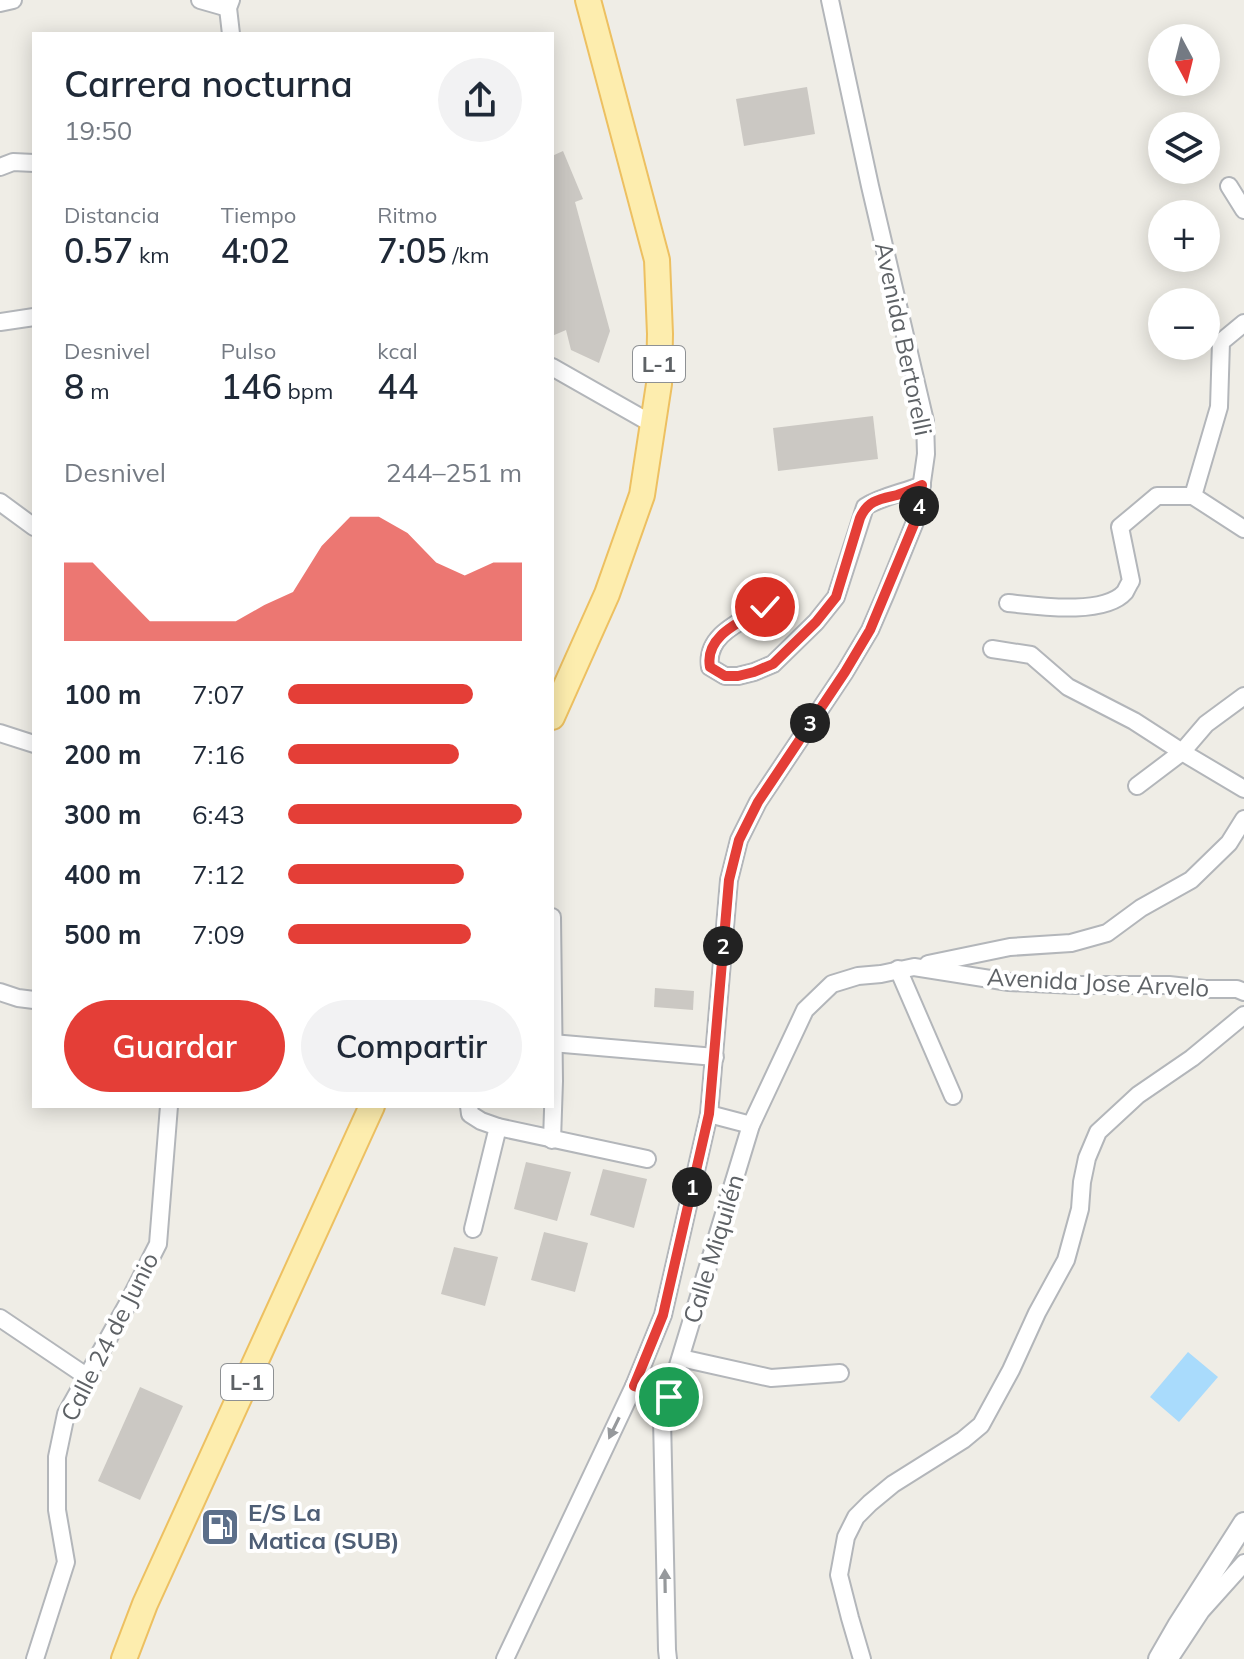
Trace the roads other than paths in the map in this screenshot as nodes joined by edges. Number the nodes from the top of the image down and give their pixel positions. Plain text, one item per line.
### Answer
1 (13, 0) edge
2 (200, 0) edge
3 (588, 0) edge
4 (830, 0) edge
5 (0, 3) edge
6 (229, 4) edge
7 (231, 32) edge
8 (32, 163) edge
9 (0, 167) edge
10 (1229, 186) dead end
11 (1244, 210) edge
12 (32, 317) edge
13 (0, 322) edge
14 (1244, 323) edge
15 (554, 368) edge
16 (654, 425) junction
17 (922, 485) junction
18 (1193, 496) junction
19 (0, 502) edge
20 (32, 526) edge
21 (1244, 529) edge
22 (1008, 603) dead end
23 (765, 607) dead end
24 (992, 649) dead end
25 (1244, 696) edge
26 (554, 713) edge
27 (0, 733) edge
28 (32, 743) edge
29 (1182, 752) junction
30 (1137, 786) dead end
31 (1244, 789) edge
32 (1244, 819) edge
33 (906, 968) junction
34 (1242, 990) edge
35 (1, 995) edge
36 (32, 1000) edge
37 (1244, 1015) edge
38 (554, 1043) edge
39 (715, 1057) junction
40 (953, 1096) dead end
41 (169, 1108) edge
42 (371, 1108) edge
43 (469, 1108) edge
44 (552, 1108) edge
45 (709, 1114) junction
46 (751, 1125) junction
47 (498, 1127) junction
48 (552, 1140) junction
49 (647, 1159) dead end
50 (473, 1229) dead end
51 (0, 1318) edge
52 (681, 1358) junction
53 (840, 1373) dead end
54 (86, 1376) junction
55 (634, 1386) junction
56 (669, 1397) junction
57 (1244, 1523) edge
58 (1244, 1563) edge
59 (124, 1657) edge
60 (35, 1659) edge
61 (505, 1659) edge
62 (668, 1659) edge
63 (862, 1659) edge
64 (1159, 1659) edge
65 (1169, 1659) edge

1 - 5 street
2 - 6 street
3 - 16 main road, L-1
4 - 17 street, Avenida Bertorelli
6 - 7 street
8 - 9 street
10 - 11 street
12 - 13 street
14 - 18 street
15 - 16 street
16 - 26 main road, L-1
17 - 23 street
17 - 39 street, Avenida Bertorelli
18 - 21 street
18 - 22 street
19 - 20 street
24 - 29 street
25 - 29 street
27 - 28 street
29 - 30 street
29 - 31 street
32 - 33 street
33 - 34 street, Avenida Jose Arvelo
33 - 40 street
33 - 46 street, Avenida Jose Arvelo
35 - 36 street
37 - 63 street
38 - 39 street
39 - 45 street, Avenida Bertorelli
41 - 54 street, Calle 24 de Junio
42 - 59 main road, L-1
43 - 47 street
44 - 48 street
45 - 46 street
45 - 55 street, Avenida Bertorelli
46 - 52 street, Calle Miquilén
47 - 48 street
47 - 50 street
48 - 49 street
51 - 54 street
52 - 53 street
52 - 56 street, Calle Miquilén
54 - 60 street, Calle 24 de Junio
55 - 56 street
55 -> 61 street, Avenida Bertorelli
62 -> 56 street, Calle Miquilén
57 - 64 street
58 - 65 street

